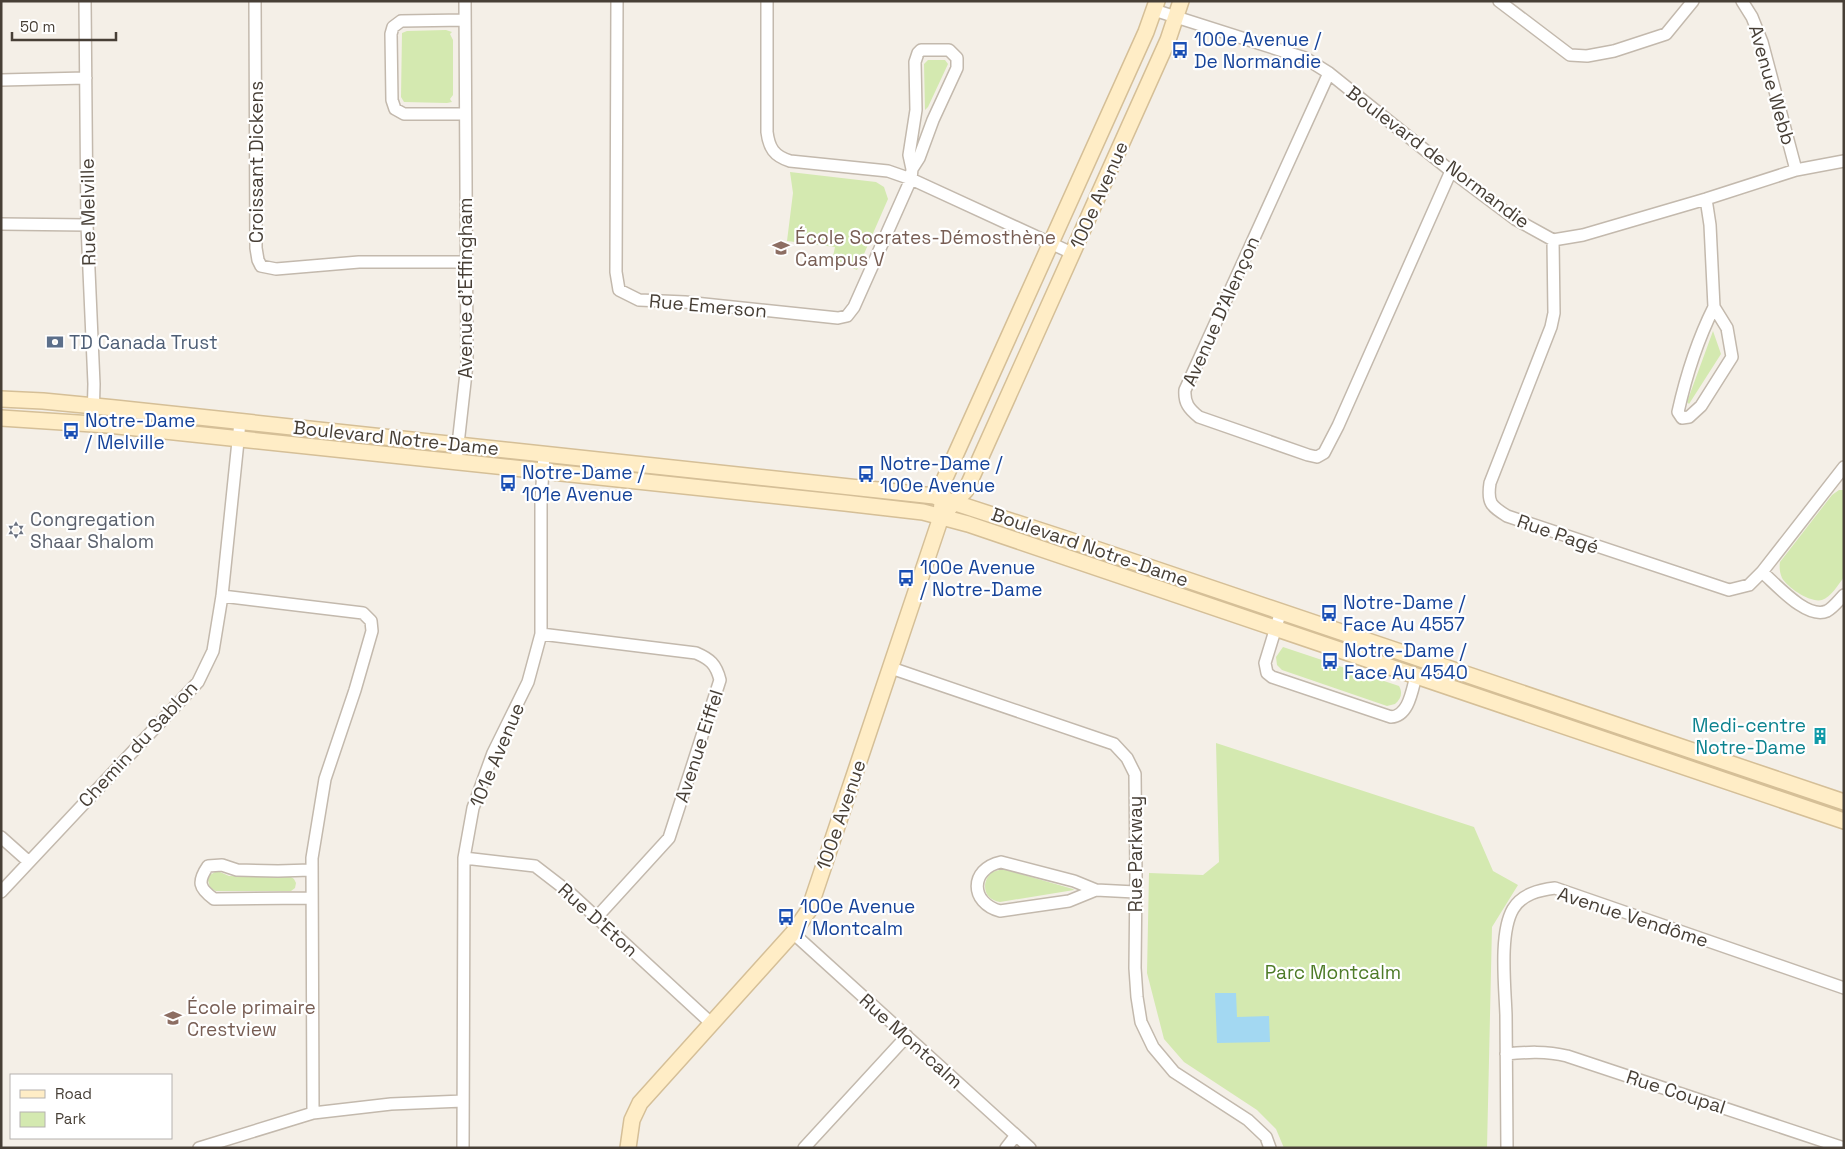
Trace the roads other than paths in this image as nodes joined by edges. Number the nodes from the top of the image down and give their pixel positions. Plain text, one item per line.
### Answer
1 (85, 1) edge
2 (254, 1) edge
3 (465, 1) edge
4 (616, 1) edge
5 (767, 1) edge
6 (1181, 1) edge
7 (1499, 1) edge
8 (1692, 1) edge
9 (1742, 1) edge
10 (1156, 5) edge
11 (1177, 16) junction
12 (465, 20) junction
13 (1329, 74) junction
14 (86, 78) junction
15 (1, 80) edge
16 (466, 114) junction
17 (1844, 161) edge
18 (1796, 170) junction
19 (1451, 171) junction
20 (911, 174) junction
21 (1706, 199) junction
22 (1, 224) edge
23 (87, 225) junction
24 (1553, 240) junction
25 (1051, 244) junction
26 (1072, 253) junction
27 (466, 262) junction
28 (1714, 307) junction
29 (1, 399) edge
30 (94, 406) junction
31 (1, 418) edge
32 (240, 422) junction
33 (93, 423) junction
34 (238, 440) junction
35 (458, 445) junction
36 (544, 455) junction
37 (456, 462) junction
38 (1843, 470) edge
39 (543, 472) junction
40 (948, 500) junction
41 (941, 516) junction
42 (1762, 572) junction
43 (1844, 595) edge
44 (222, 596) junction
45 (1281, 611) junction
46 (1276, 629) junction
47 (541, 634) junction
48 (891, 668) junction
49 (1416, 676) junction
50 (1844, 802) edge
51 (1844, 821) edge
52 (1, 837) edge
53 (464, 858) junction
54 (29, 862) junction
55 (311, 870) junction
56 (1096, 890) junction
57 (1, 892) edge
58 (1135, 892) junction
59 (312, 898) junction
60 (596, 918) junction
61 (793, 933) junction
62 (1844, 988) edge
63 (712, 1024) junction
64 (907, 1036) junction
65 (1506, 1054) junction
66 (463, 1101) junction
67 (313, 1113) junction
68 (1016, 1136) junction
69 (806, 1147) edge
70 (199, 1148) edge
71 (464, 1148) edge
72 (628, 1148) edge
73 (1006, 1148) edge
74 (1030, 1148) edge
75 (1270, 1148) edge
76 (1507, 1148) edge
77 (1844, 1148) edge

1 - 14 street, Rue Melville
2 - 27 street, Croissant Dickens
3 - 12 street, Avenue d'Effingham
4 - 20 street, Rue Emerson
5 - 20 street
6 - 11 street, 100e Avenue
7 - 8 street
9 - 18 street, Avenue Webb
10 - 11 street, Boulevard de Normandie
10 - 25 street, 100e Avenue
11 - 13 street, Boulevard de Normandie
11 - 26 street, 100e Avenue
12 - 16 street, Avenue d'Effingham
12 - 16 street
13 - 19 street, Boulevard de Normandie
13 - 19 street, Avenue D'Alençon
14 - 15 street
14 - 23 street, Rue Melville
16 - 27 street, Avenue d'Effingham
17 - 18 street
18 - 21 street
19 - 24 street, Boulevard de Normandie
20 - 20 street
20 - 25 street
21 - 24 street
21 - 28 street
22 - 23 street
23 - 30 street, Rue Melville
24 - 42 street, Rue Pagé
25 - 26 street
25 - 40 street, 100e Avenue
26 - 40 street, 100e Avenue
27 - 35 street, Avenue d'Effingham
28 - 28 street
29 - 30 street, Boulevard Notre-Dame
30 - 32 street, Boulevard Notre-Dame
30 - 33 street, Rue Melville
31 - 33 street, Boulevard Notre-Dame
32 - 34 street, Chemin du Sablon
32 - 35 street, Boulevard Notre-Dame
33 - 34 street, Boulevard Notre-Dame
34 - 37 street, Boulevard Notre-Dame
34 - 44 street, Chemin du Sablon
35 - 36 street, Boulevard Notre-Dame
35 - 37 street, Avenue d'Effingham
36 - 39 street, 101e Avenue
36 - 40 street, Boulevard Notre-Dame
37 - 39 street, Boulevard Notre-Dame
38 - 42 street, Rue Pagé
39 - 41 street, Boulevard Notre-Dame
39 - 47 street, 101e Avenue
40 - 41 street, 100e Avenue
40 - 45 street, Boulevard Notre-Dame
41 - 46 street, Boulevard Notre-Dame
41 - 48 street, 100e Avenue
42 - 43 street
44 - 54 street, Chemin du Sablon
44 - 55 street
45 - 46 street
45 - 50 street, Boulevard Notre-Dame
46 - 49 street, Boulevard Notre-Dame
46 - 49 street
47 - 53 street, 101e Avenue
47 - 60 street, Avenue Eiffel
48 - 58 street, Rue Parkway
48 - 61 street, 100e Avenue
49 - 51 street, Boulevard Notre-Dame
52 - 54 street
53 - 60 street, Rue D'Eton
53 - 66 street, 101e Avenue
54 - 57 street, Chemin du Sablon
55 - 59 street
55 - 59 street
56 - 56 street
56 - 58 street
58 - 75 street, Rue Parkway
59 - 67 street
60 - 63 street, Rue D'Eton
61 - 63 street, 100e Avenue
61 - 64 street, Rue Montcalm
62 - 65 street, Avenue Vendôme
63 - 72 street, 100e Avenue
64 - 68 street, Rue Montcalm
64 - 69 street
65 - 76 street, Avenue Vendôme
65 - 77 street, Rue Coupal
66 - 67 street
66 - 71 street, 101e Avenue
67 - 70 street
68 - 73 street
68 - 74 street, Rue Montcalm

